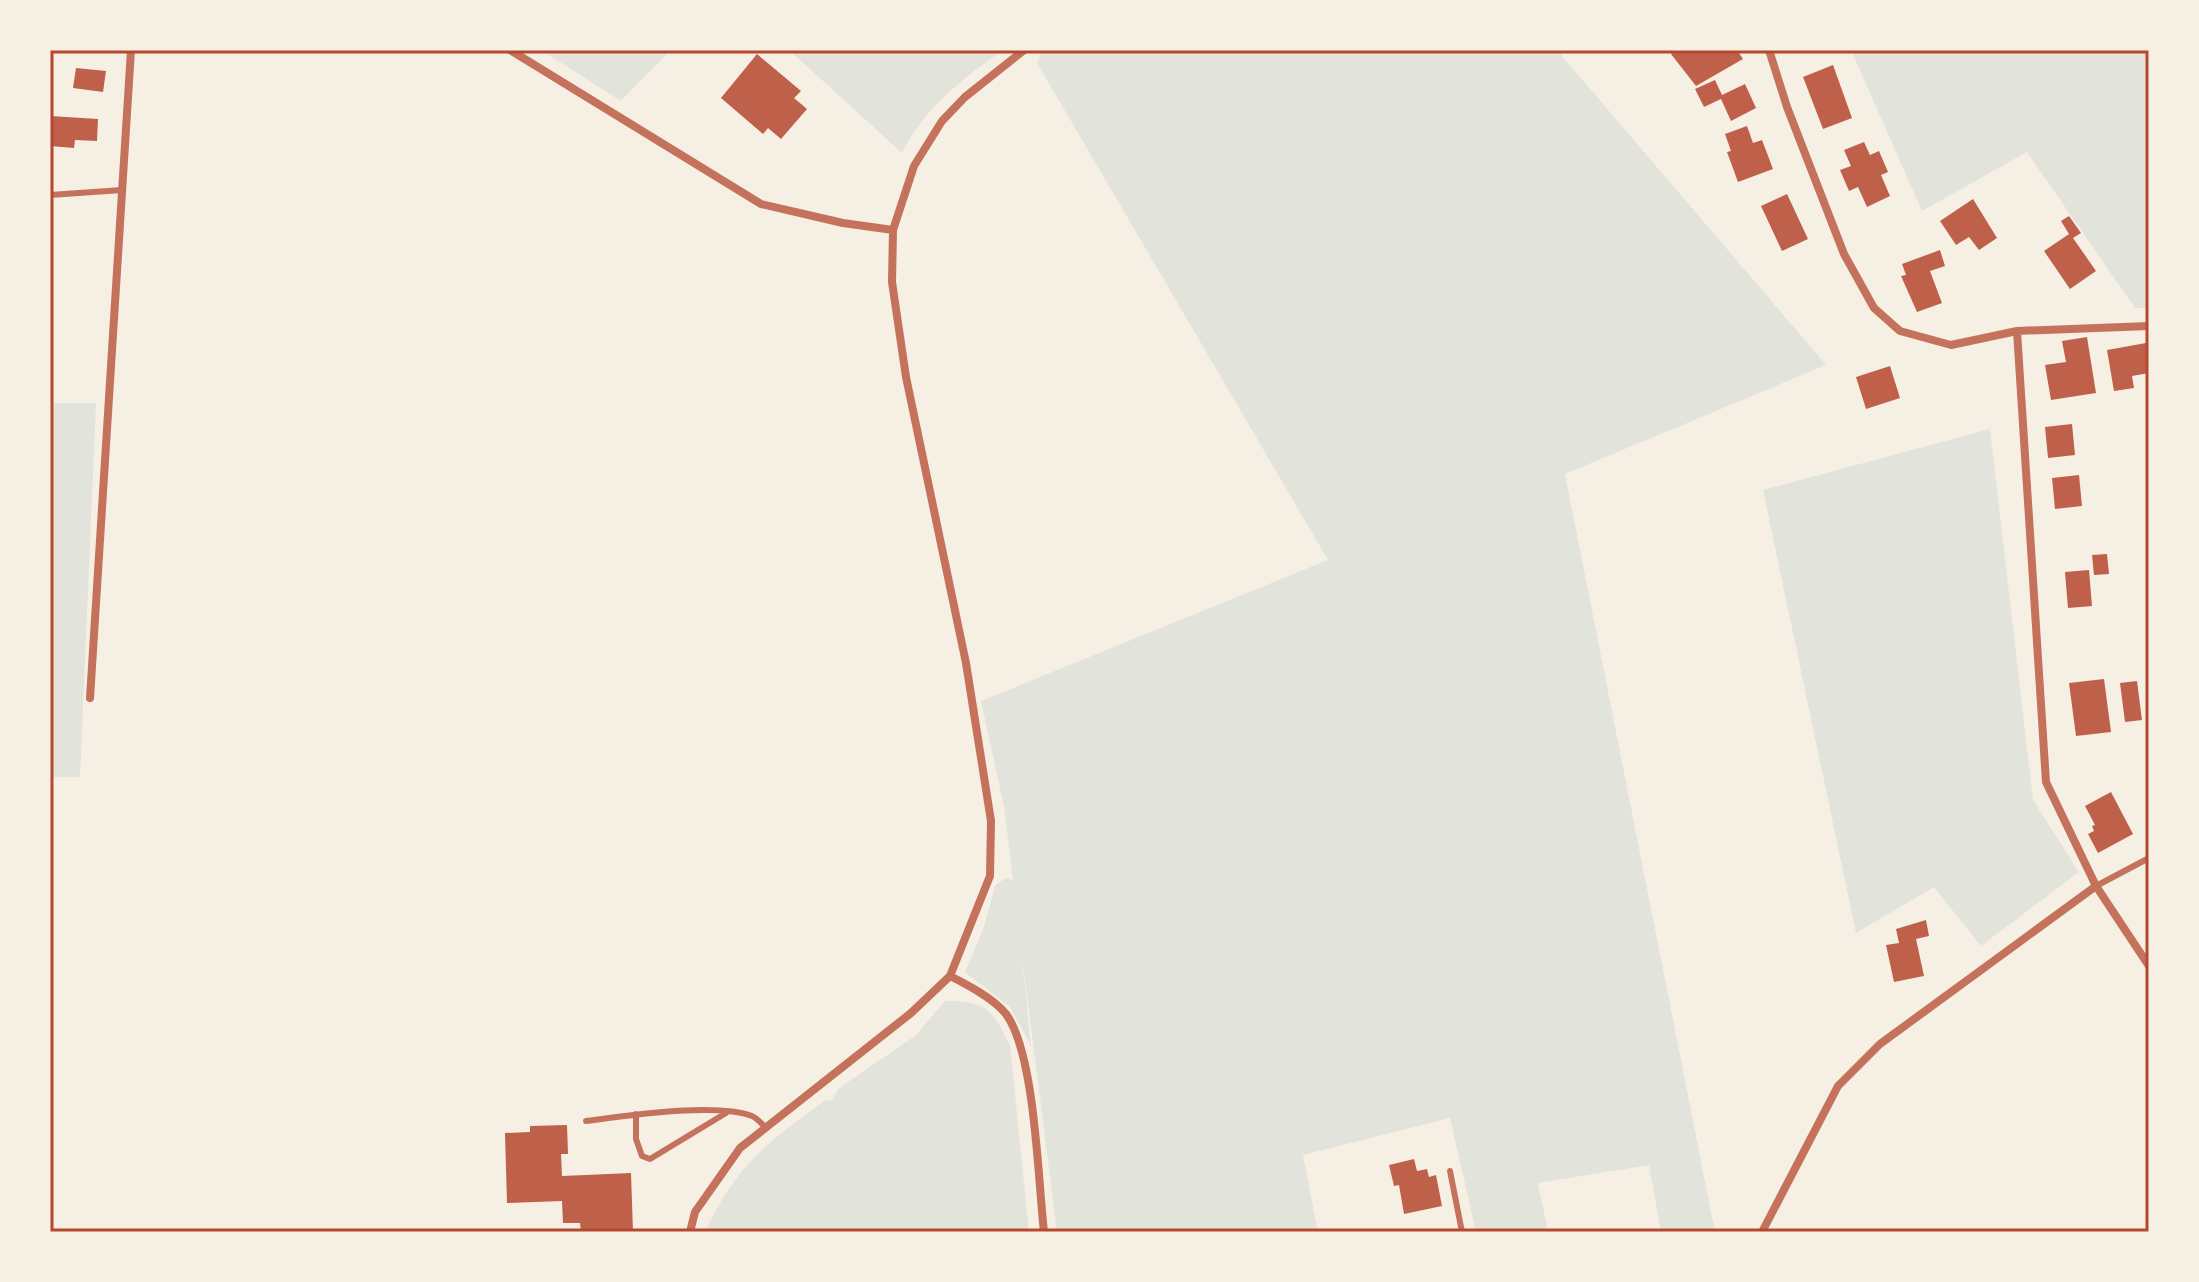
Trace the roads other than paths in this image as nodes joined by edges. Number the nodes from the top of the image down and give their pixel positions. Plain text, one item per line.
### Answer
1 (131, 50) edge
2 (510, 50) edge
3 (1024, 50) edge
4 (1769, 50) edge
5 (122, 190) junction
6 (50, 195) edge
7 (893, 230) junction
8 (2149, 326) edge
9 (2017, 331) junction
10 (90, 698) dead end
11 (2149, 858) edge
12 (2096, 886) junction
13 (2149, 966) edge
14 (950, 976) junction
15 (727, 1113) junction
16 (636, 1114) junction
17 (586, 1121) dead end
18 (766, 1128) junction
19 (1450, 1171) dead end
20 (690, 1232) edge
21 (1044, 1232) edge
22 (1462, 1232) edge
23 (1762, 1232) edge

1 - 5 street
2 - 7 street
3 - 7 street
4 - 9 street
5 - 6 lane
5 - 10 street
7 - 14 street
8 - 9 street
9 - 12 street
11 - 12 lane
12 - 13 street
12 - 23 street
14 - 18 street
14 - 21 street
15 - 16 lane
15 - 16 lane
15 - 18 lane
16 - 17 lane
18 - 20 street
19 - 22 lane

